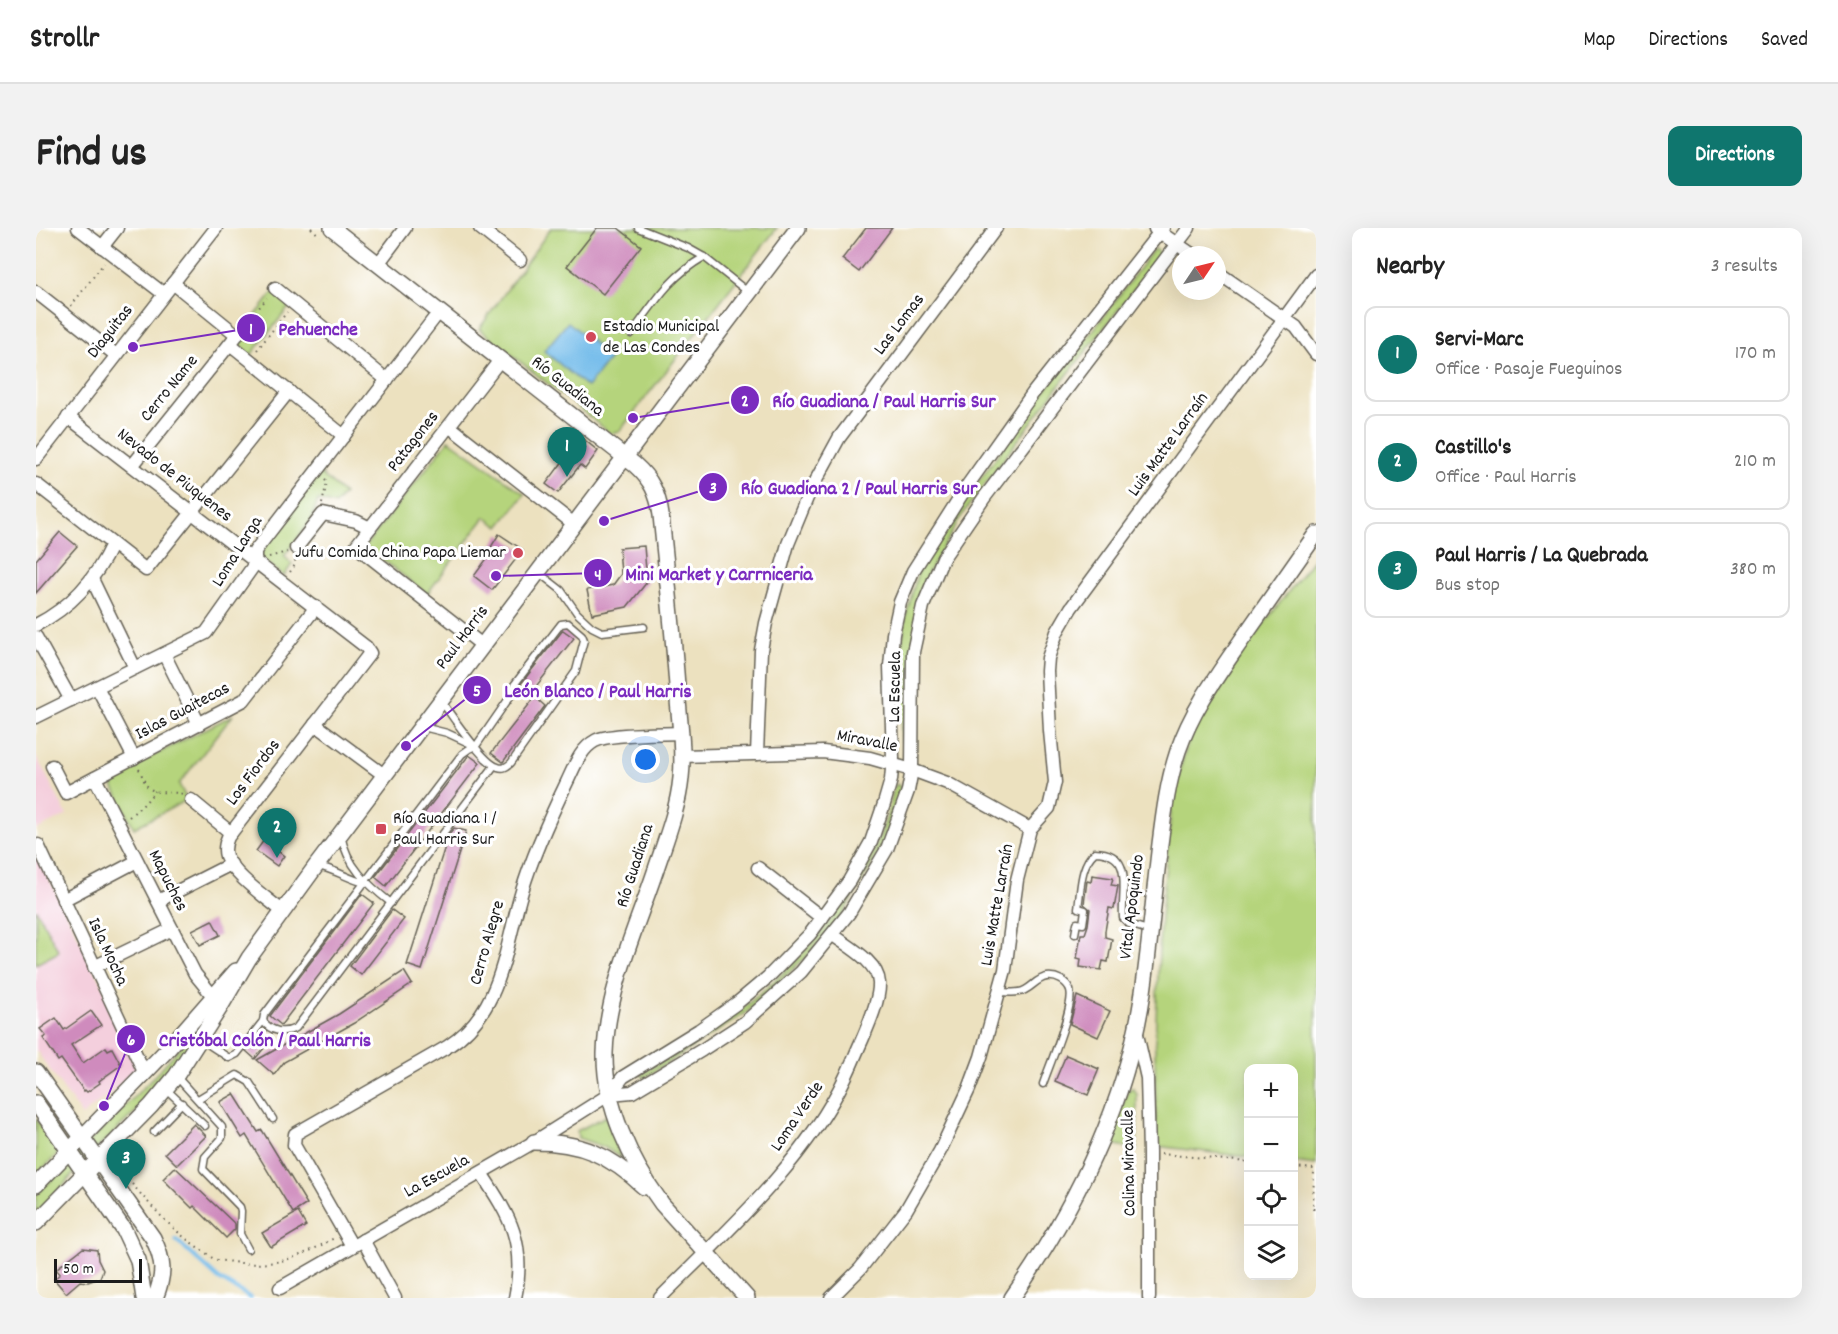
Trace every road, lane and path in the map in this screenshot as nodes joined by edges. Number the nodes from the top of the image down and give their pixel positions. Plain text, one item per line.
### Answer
1 (78, 228) edge
2 (117, 228) edge
3 (216, 228) edge
4 (332, 228) edge
5 (405, 228) edge
6 (480, 228) edge
7 (638, 228) edge
8 (798, 228) edge
9 (996, 228) edge
10 (1189, 228) edge
11 (1159, 229) edge
12 (1177, 244) junction
13 (1180, 246) edge
14 (107, 250) junction
15 (704, 257) junction
16 (520, 260) dead end
17 (378, 264) junction
18 (1316, 275) edge
19 (1226, 278) edge
20 (173, 283) junction
21 (275, 288) joint
22 (36, 292) edge
23 (748, 292) junction
24 (164, 294) junction
25 (294, 304) junction
26 (439, 312) junction
27 (64, 314) junction
28 (1285, 319) junction
29 (631, 334) dead end
30 (234, 339) junction
31 (1316, 354) edge
32 (116, 355) junction
33 (249, 359) junction
34 (500, 360) junction
35 (387, 380) junction
36 (289, 392) junction
37 (68, 417) junction
38 (449, 426) junction
39 (344, 436) junction
40 (625, 457) junction
41 (36, 459) edge
42 (132, 466) junction
43 (327, 482) dead end
44 (36, 484) edge
45 (322, 501) dead end
46 (192, 513) junction
47 (574, 524) junction
48 (370, 528) junction
49 (1316, 534) edge
50 (112, 544) junction
51 (297, 548) joint
52 (255, 562) junction
53 (538, 572) junction
54 (92, 579) junction
55 (316, 607) junction
56 (36, 625) edge
57 (644, 627) dead end
58 (36, 637) edge
59 (482, 645) junction
60 (370, 653) joint
61 (164, 654) junction
62 (135, 668) junction
63 (97, 687) junction
64 (70, 700) junction
65 (441, 700) junction
66 (36, 717) edge
67 (199, 724) junction
68 (315, 724) junction
69 (421, 727) junction
70 (680, 733) junction
71 (476, 746) junction
72 (757, 754) junction
73 (682, 756) junction
74 (134, 758) junction
75 (893, 764) junction
76 (52, 766) dead end
77 (494, 766) junction
78 (912, 770) junction
79 (384, 775) junction
80 (94, 778) junction
81 (154, 791) junction
82 (192, 800) joint
83 (118, 823) junction
84 (1030, 829) junction
85 (231, 832) junction
86 (340, 833) junction
87 (38, 845) dead end
88 (137, 861) junction
89 (231, 864) junction
90 (316, 866) junction
91 (758, 868) dead end
92 (365, 883) junction
93 (63, 900) junction
94 (158, 901) junction
95 (391, 903) junction
96 (282, 911) junction
97 (822, 918) junction
98 (172, 929) junction
99 (1149, 930) junction
100 (1075, 934) dead end
101 (833, 935) junction
102 (249, 958) junction
103 (94, 967) junction
104 (1000, 992) junction
105 (213, 996) junction
106 (263, 1021) junction
107 (1136, 1029) junction
108 (200, 1038) junction
109 (149, 1069) junction
110 (36, 1072) edge
111 (1043, 1084) dead end
112 (168, 1086) junction
113 (610, 1094) junction
114 (198, 1099) junction
115 (36, 1103) edge
116 (182, 1104) junction
117 (273, 1119) dead end
118 (205, 1126) dead end
119 (154, 1132) dead end
120 (82, 1139) junction
121 (534, 1142) junction
122 (69, 1152) junction
123 (1149, 1153) junction
124 (97, 1160) junction
125 (1244, 1162) edge
126 (1298, 1167) edge
127 (85, 1173) junction
128 (481, 1173) junction
129 (127, 1178) dead end
130 (36, 1185) edge
131 (662, 1204) junction
132 (1316, 1209) edge
133 (36, 1223) edge
134 (344, 1232) junction
135 (358, 1243) junction
136 (248, 1249) dead end
137 (705, 1253) junction
138 (280, 1288) dead end
139 (144, 1298) edge
140 (153, 1298) edge
141 (395, 1298) edge
142 (515, 1298) edge
143 (660, 1298) edge
144 (747, 1298) edge
145 (831, 1298) edge
146 (1012, 1298) edge
147 (1149, 1298) edge

1 - 14 street
2 - 14 street
3 - 20 street, Diaguitas
4 - 17 street, Río Guadiana
5 - 17 street
6 - 16 street
7 - 15 lane
8 - 23 street, Paul Harris
9 - 72 street, Las Lomas
10 - 12 street, La Escuela
11 - 12 street
11 - 75 street, La Escuela
12 - 13 street
12 - 78 street, La Escuela
14 - 24 street
14 - 27 path
15 - 23 lane
15 - 29 lane
17 - 26 street, Río Guadiana
18 - 28 street, Luis Matte Larraín
19 - 28 street
20 - 24 street, Diaguitas
20 - 30 street
21 - 25 street
21 - 30 path
22 - 27 street
23 - 40 street, Paul Harris
24 - 32 street, Diaguitas
25 - 33 path
25 - 35 street
26 - 34 street, Río Guadiana
26 - 35 street, Loma Larga
27 - 32 street
28 - 31 street
28 - 84 street, Luis Matte Larraín
30 - 33 street
30 - 42 street, Cerro Name
32 - 37 street, Diaguitas
33 - 36 street
34 - 38 street, Patagones
34 - 40 street, Río Guadiana
35 - 39 street, Loma Larga
36 - 39 street
36 - 46 street
37 - 41 street, Diaguitas
37 - 42 street, Nevado de Piuquenes
38 - 47 street
38 - 48 street, Patagones
39 - 52 street, Loma Larga
40 - 47 street, Paul Harris
40 - 70 street, Río Guadiana
42 - 46 street, Nevado de Piuquenes
43 - 45 path
44 - 50 street
46 - 50 street
46 - 52 street, Nevado de Piuquenes
47 - 53 street, Paul Harris
48 - 51 street
48 - 59 street, Patagones
49 - 99 street, Vital Apoquindo
50 - 54 street
51 - 52 path
52 - 55 street, Nevado de Piuquenes
52 - 61 street, Loma Larga
53 - 57 lane
53 - 59 street, Paul Harris
54 - 56 street
54 - 62 street
55 - 60 street, Nevado de Piuquenes
55 - 67 street, Islas Guaitecas
58 - 64 street
59 - 65 street, Paul Harris
60 - 68 street, Los Fiordos
61 - 62 street, Loma Larga
61 - 67 street
62 - 63 street, Loma Larga
63 - 64 street, Loma Larga
63 - 74 street
64 - 66 street, Loma Larga
65 - 69 street, Paul Harris
65 - 71 lane
67 - 74 street, Islas Guaitecas
68 - 79 street
68 - 85 street, Los Fiordos
69 - 71 lane
69 - 79 street, Paul Harris
70 - 73 street, Río Guadiana
70 - 134 street, Cerro Alegre
71 - 77 lane
71 - 77 lane
71 - 92 lane
72 - 73 street, Miravalle
72 - 75 street, Miravalle
73 - 113 street, Río Guadiana
74 - 80 street, Islas Guaitecas
74 - 81 path
75 - 78 street, Miravalle
75 - 97 street, La Escuela
76 - 80 street, Islas Guaitecas
77 - 95 lane
78 - 84 street, Miravalle
78 - 101 street, La Escuela
79 - 86 street, Paul Harris
80 - 83 street, Mapuches
81 - 82 path
81 - 83 path
82 - 85 street
83 - 88 street, Mapuches
84 - 104 street, Luis Matte Larraín
85 - 89 street, Los Fiordos
86 - 90 street, Paul Harris
86 - 92 lane
87 - 93 street, Isla Mocha
88 - 93 street
88 - 94 street, Mapuches
89 - 94 street
89 - 96 street
90 - 92 lane
90 - 96 street, Paul Harris
91 - 97 street
92 - 95 lane
92 - 106 lane
93 - 103 street, Isla Mocha
94 - 98 street, Mapuches
95 - 106 lane
96 - 102 street, Paul Harris
97 - 113 street, La Escuela
98 - 103 street
98 - 105 street, Mapuches
99 - 100 lane
99 - 107 street, Vital Apoquindo
101 - 113 street, La Escuela
101 - 137 street, Loma Verde
102 - 105 street, Paul Harris
102 - 108 street, Paul Harris
103 - 109 street, Isla Mocha
104 - 111 lane
104 - 145 street, Luis Matte Larraín
105 - 109 street, Paul Harris
106 - 108 lane
107 - 123 street, Colina Miravalle
107 - 146 street, Vital Apoquindo
108 - 112 street, Paul Harris
109 - 112 street
109 - 120 street, Paul Harris
110 - 120 street
112 - 114 lane
112 - 116 lane
112 - 124 street, Paul Harris
113 - 121 street, La Escuela
113 - 131 street, Río Guadiana
114 - 117 lane
114 - 136 lane
115 - 122 street
116 - 118 lane
116 - 119 lane
120 - 122 street, Paul Harris
120 - 124 street
121 - 128 street, La Escuela
121 - 131 street
122 - 127 street
122 - 130 street, Paul Harris
123 - 125 path
123 - 147 street, Colina Miravalle
124 - 127 street, Paul Harris
124 - 140 street
126 - 132 path
127 - 133 street, Paul Harris
127 - 139 street
128 - 135 street, La Escuela
128 - 142 street
129 - 134 path
131 - 137 street
134 - 135 street, Cerro Alegre
135 - 138 street, La Escuela
135 - 141 street, Cerro Alegre
137 - 143 street, Loma Verde
137 - 144 street

